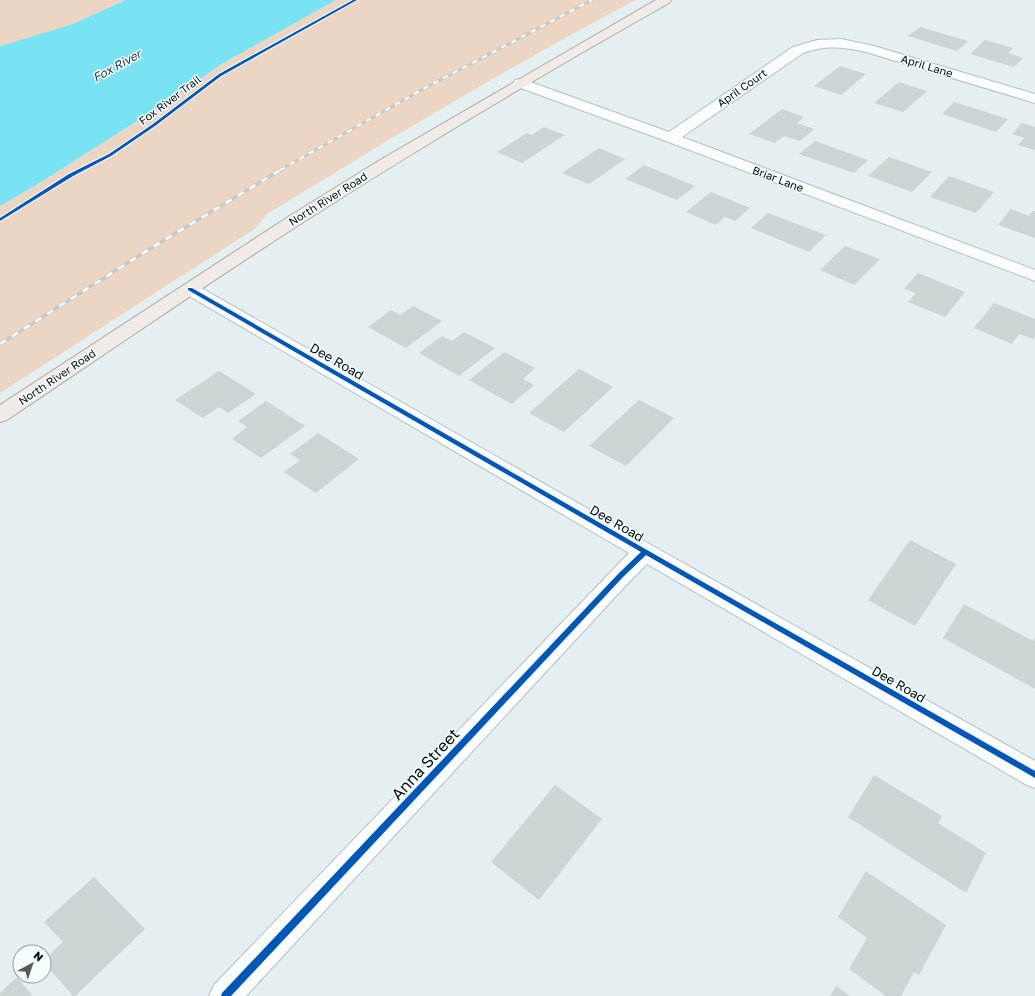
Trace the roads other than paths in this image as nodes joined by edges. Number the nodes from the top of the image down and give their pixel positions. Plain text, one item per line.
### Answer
1 (665, 0) edge
2 (817, 44) joint
3 (520, 83) junction
4 (1035, 99) edge
5 (671, 138) junction
6 (1035, 276) edge
7 (190, 289) junction
8 (0, 415) edge
9 (645, 552) junction
10 (1035, 775) edge
11 (225, 996) edge

1 - 3 main road, North River Road
2 - 4 street, April Lane
2 - 5 street, April Court
3 - 5 street, Briar Lane
3 - 7 main road, North River Road
5 - 6 street, Briar Lane
7 - 8 main road, North River Road
7 - 9 street, Dee Road
9 - 10 street, Dee Road
9 - 11 street, Anna Street

